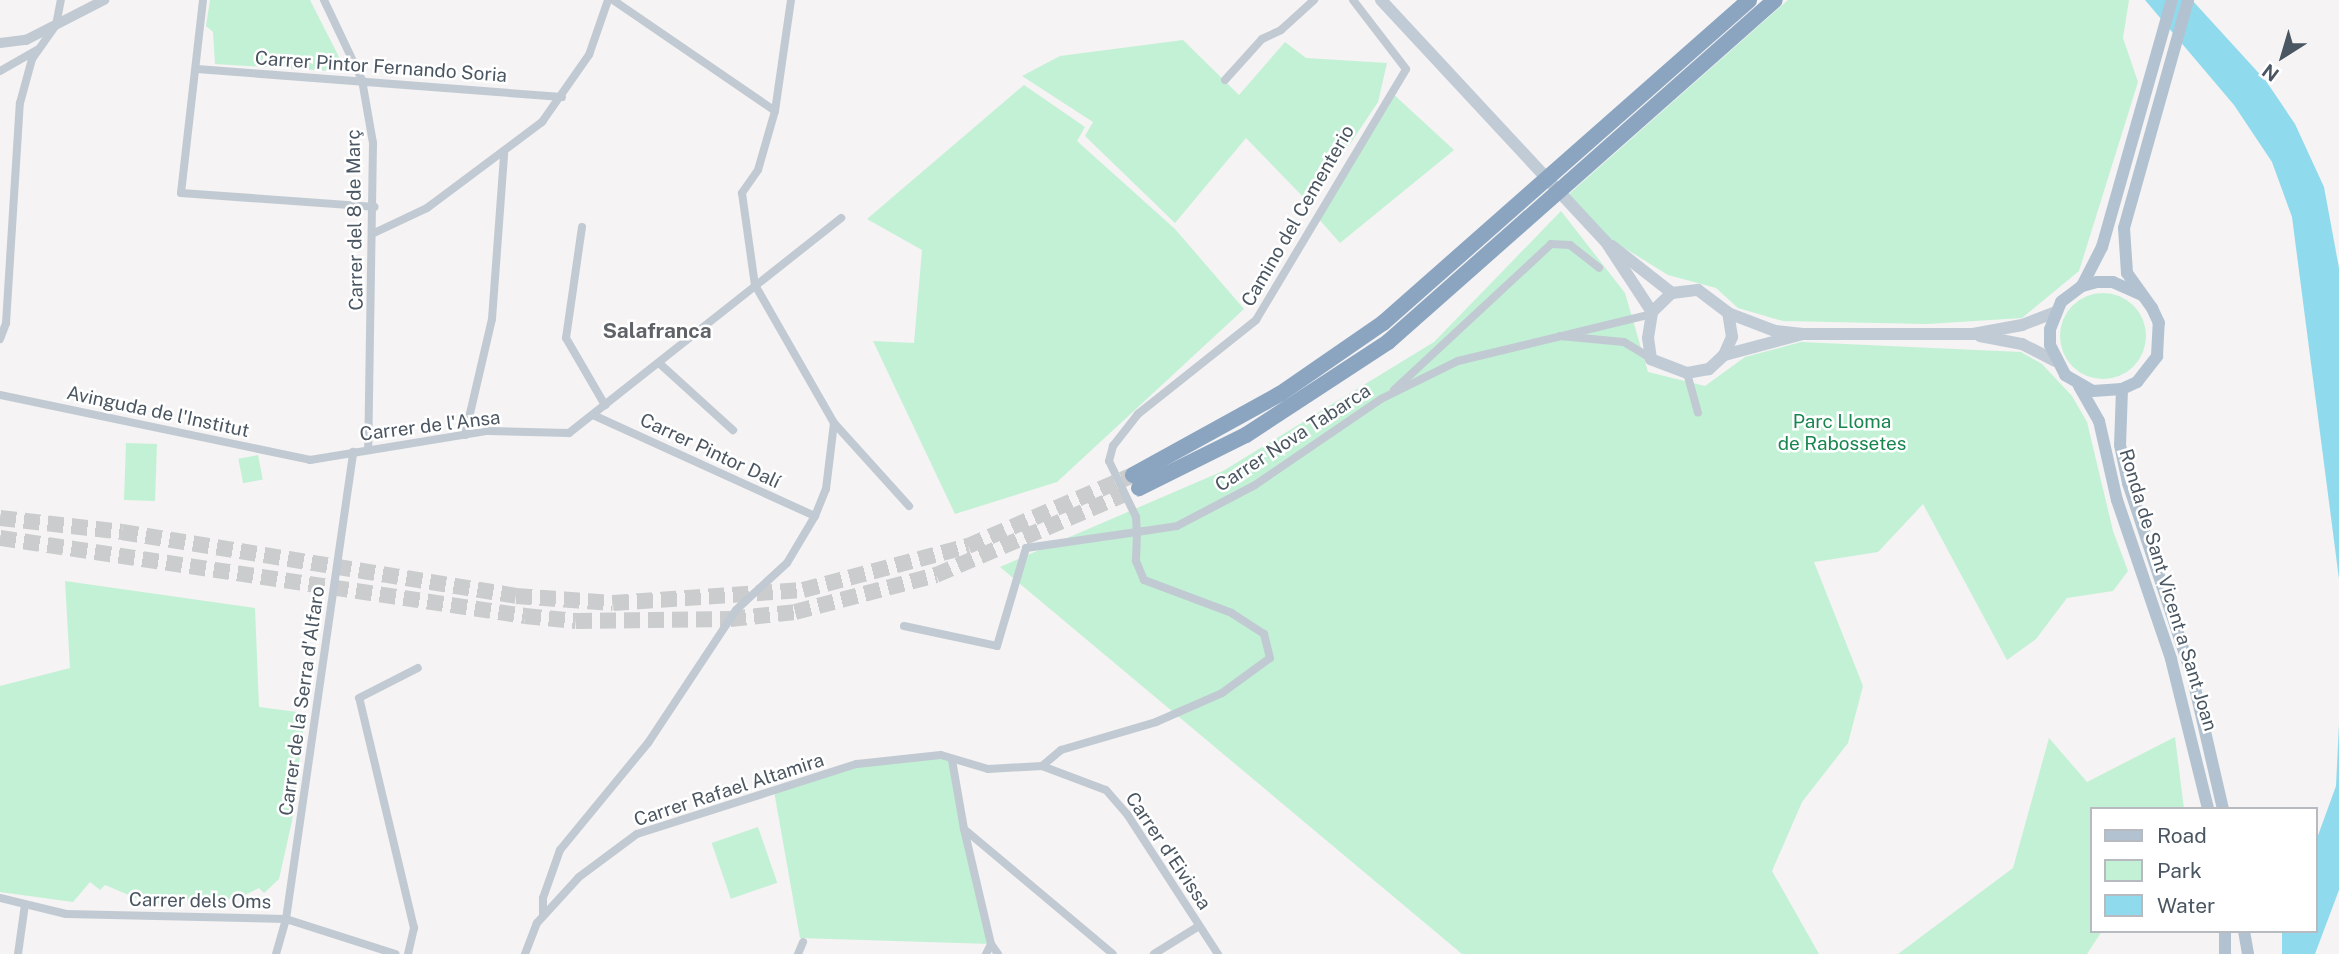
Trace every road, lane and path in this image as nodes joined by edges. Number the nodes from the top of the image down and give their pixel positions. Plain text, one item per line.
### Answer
1 (61, 0) edge
2 (104, 0) edge
3 (203, 0) edge
4 (324, 0) edge
5 (610, 0) edge
6 (792, 0) edge
7 (1314, 0) edge
8 (1353, 0) edge
9 (1381, 0) edge
10 (1749, 0) edge
11 (1775, 0) edge
12 (2172, 0) edge
13 (2188, 0) edge
14 (624, 2) edge
15 (55, 25) junction
16 (0, 43) edge
17 (38, 50) junction
18 (197, 69) junction
19 (0, 71) edge
20 (362, 80) junction
21 (1225, 80) dead end
22 (562, 97) junction
23 (775, 111) junction
24 (504, 154) junction
25 (374, 207) junction
26 (841, 218) dead end
27 (582, 227) dead end
28 (374, 233) junction
29 (1606, 242) junction
30 (1599, 268) dead end
31 (755, 285) junction
32 (2082, 286) junction
33 (1672, 293) junction
34 (2142, 295) junction
35 (1652, 313) junction
36 (1728, 313) junction
37 (2054, 313) junction
38 (1802, 334) junction
39 (1973, 334) junction
40 (1550, 335) junction
41 (0, 339) edge
42 (1724, 355) junction
43 (1651, 359) junction
44 (2055, 361) junction
45 (659, 363) junction
46 (1687, 373) junction
47 (2079, 386) junction
48 (2122, 389) junction
49 (0, 395) edge
50 (1387, 397) junction
51 (605, 405) junction
52 (1698, 413) dead end
53 (593, 415) junction
54 (834, 423) junction
55 (733, 430) dead end
56 (465, 435) junction
57 (368, 450) junction
58 (352, 452) junction
59 (310, 460) joint
60 (909, 506) dead end
61 (815, 516) junction
62 (1137, 532) junction
63 (904, 626) dead end
64 (418, 668) dead end
65 (952, 760) junction
66 (1042, 766) junction
67 (2208, 807) edge
68 (2224, 807) edge
69 (964, 829) junction
70 (0, 898) edge
71 (25, 904) junction
72 (543, 915) junction
73 (286, 919) junction
74 (1199, 926) junction
75 (2225, 933) edge
76 (2244, 933) edge
77 (803, 942) dead end
78 (991, 944) junction
79 (18, 954) edge
80 (276, 954) edge
81 (396, 954) edge
82 (408, 954) edge
83 (525, 954) edge
84 (798, 954) edge
85 (986, 954) edge
86 (998, 954) edge
87 (1113, 954) edge
88 (1154, 954) edge
89 (1218, 954) edge
90 (2225, 954) edge
91 (2248, 954) edge

1 - 15 street
2 - 15 street
3 - 18 street
4 - 20 street, Carrer del 8 de Març
5 - 14 street
5 - 22 street
6 - 23 street
7 - 21 street
8 - 62 street, Camino del Cementerio
9 - 29 main road
10 - 11 highway
12 - 32 main road
13 - 34 main road
14 - 23 street
15 - 16 street
15 - 17 street
17 - 19 street
17 - 41 street
18 - 20 street, Carrer Pintor Fernando Soria
18 - 25 street
20 - 22 street, Carrer Pintor Fernando Soria
20 - 25 street, Carrer del 8 de Març
22 - 24 street
23 - 31 street
24 - 28 street
24 - 56 street
25 - 28 street, Carrer del 8 de Març
26 - 31 street, Carrer de l'Ansa
27 - 51 street
28 - 57 street, Carrer del 8 de Març
29 - 33 main road
29 - 35 main road
30 - 50 street
31 - 45 street, Carrer de l'Ansa
31 - 54 street
32 - 34 main road
32 - 37 main road
33 - 35 main road
33 - 36 main road
34 - 48 main road
35 - 40 street, Carrer Nova Tabarca
35 - 43 main road
36 - 38 main road
36 - 42 main road
37 - 39 main road
37 - 44 main road
38 - 39 main road
38 - 42 main road
39 - 44 main road
40 - 43 street
40 - 50 street, Carrer Nova Tabarca
42 - 46 main road
43 - 46 main road
44 - 47 main road, Ronda de Sant Vicent a Sant Joan
45 - 51 street, Carrer de l'Ansa
45 - 55 street
46 - 52 street
47 - 48 main road
47 - 67 main road, Ronda de Sant Vicent a Sant Joan
48 - 68 main road, Ronda de Sant Vicent a Sant Joan
49 - 59 street, Avinguda de l'Institut
50 - 62 street, Carrer Nova Tabarca
51 - 53 street, Carrer de l'Ansa
53 - 56 street, Carrer de l'Ansa
53 - 61 street, Carrer Pintor Dalí
54 - 60 street
54 - 61 street
56 - 57 street, Carrer de l'Ansa
57 - 58 street, Carrer de l'Ansa
58 - 59 street, Carrer de l'Ansa
58 - 73 street, Carrer de la Serra d'Alfaro
61 - 72 street
62 - 63 street, Carrer Nova Tabarca
62 - 66 street
64 - 82 street
65 - 66 street
65 - 69 street
65 - 72 street, Carrer Rafael Altamira
66 - 74 street, Carrer d'Eivissa
69 - 78 street
69 - 87 street
70 - 71 street, Carrer dels Oms
71 - 73 street, Carrer dels Oms
71 - 79 street
72 - 83 street, Carrer Rafael Altamira
73 - 80 street, Carrer de la Serra d'Alfaro
73 - 81 street, Carrer dels Oms
74 - 88 street
74 - 89 street, Carrer d'Eivissa
75 - 90 main road
76 - 91 main road
77 - 84 street
78 - 85 street
78 - 86 street

